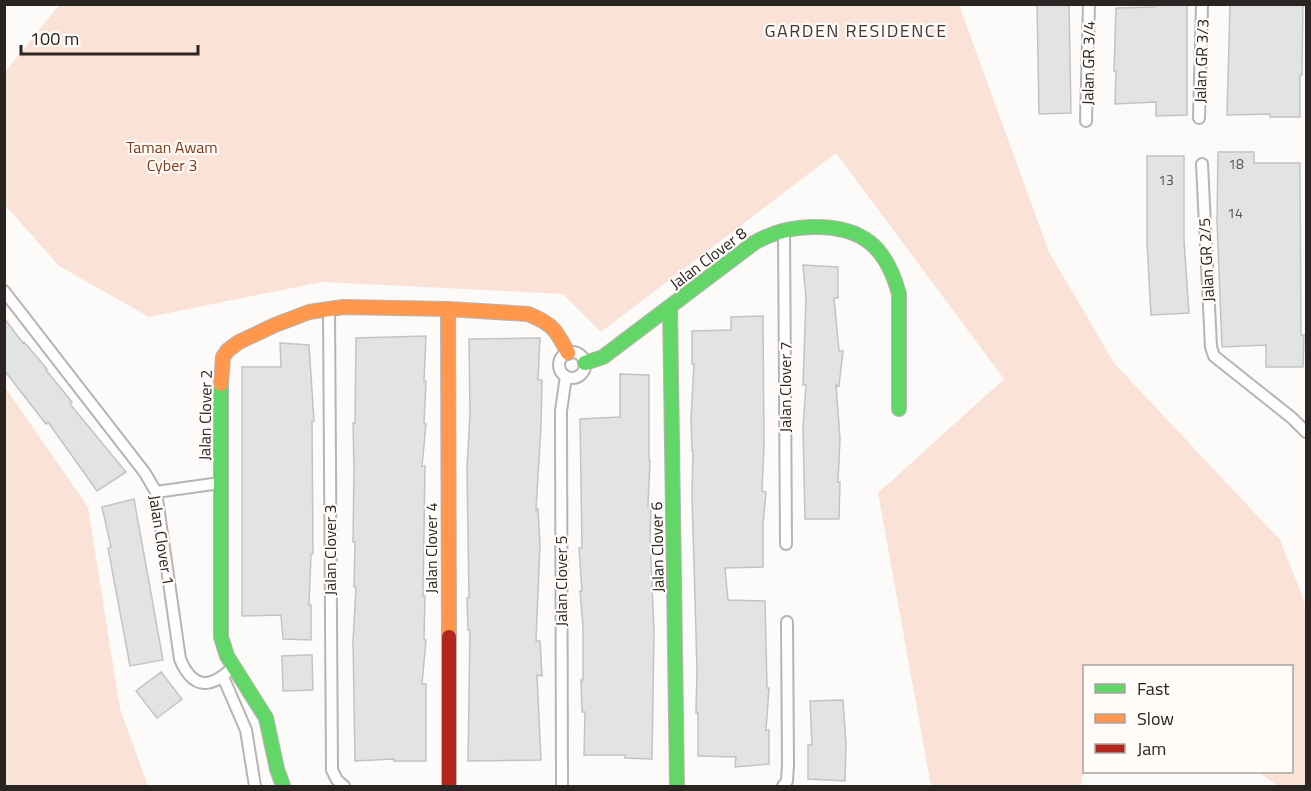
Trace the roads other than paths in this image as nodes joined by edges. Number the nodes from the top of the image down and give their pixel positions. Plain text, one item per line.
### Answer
1 (1089, 4) edge
2 (1202, 4) edge
3 (1199, 118) dead end
4 (1086, 121) dead end
5 (1202, 165) dead end
6 (784, 230) junction
7 (4, 291) edge
8 (670, 307) junction
9 (328, 309) junction
10 (448, 309) junction
11 (568, 352) junction
12 (585, 363) junction
13 (566, 376) junction
14 (899, 409) dead end
15 (1306, 432) edge
16 (220, 483) junction
17 (156, 492) junction
18 (786, 544) dead end
19 (788, 622) dead end
20 (228, 672) junction
21 (255, 786) edge
22 (283, 786) edge
23 (344, 786) edge
24 (449, 786) edge
25 (562, 786) edge
26 (677, 786) edge
27 (783, 786) edge

1 - 4 street, Jalan GR 3/4
2 - 3 street, Jalan GR 3/3
5 - 15 street, Jalan GR 2/5
6 - 8 street, Jalan Clover 8
6 - 14 street, Jalan Clover 8
6 - 18 street, Jalan Clover 7
7 - 17 street, Jalan Clover 1
8 - 12 street, Jalan Clover 8
8 - 26 street, Jalan Clover 6
9 - 10 street, Jalan Clover 2
9 - 16 street, Jalan Clover 2
9 - 23 street, Jalan Clover 3
10 - 11 street, Jalan Clover 2
10 - 24 street, Jalan Clover 4
11 - 12 street
11 - 13 street
12 - 13 street
13 - 25 street, Jalan Clover 5
16 - 17 street
16 - 20 street, Jalan Clover 2
17 - 20 street, Jalan Clover 1
19 - 27 street
20 - 21 street
20 - 22 street, Jalan Clover 2

